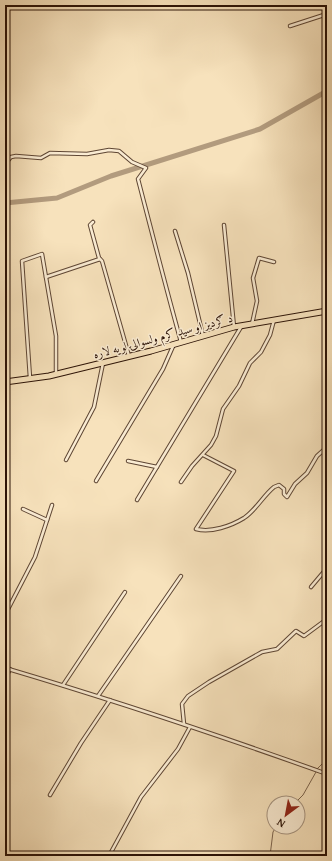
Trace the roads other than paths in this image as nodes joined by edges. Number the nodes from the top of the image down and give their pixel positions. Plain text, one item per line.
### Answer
1 (327, 14) edge
2 (290, 26) dead end
3 (5, 164) edge
4 (93, 222) dead end
5 (224, 225) dead end
6 (174, 231) dead end
7 (101, 258) junction
8 (274, 262) dead end
9 (46, 277) junction
10 (327, 311) edge
11 (274, 320) junction
12 (252, 324) junction
13 (241, 326) junction
14 (234, 327) junction
15 (203, 336) junction
16 (182, 342) junction
17 (174, 344) junction
18 (129, 356) junction
19 (103, 363) junction
20 (56, 374) junction
21 (30, 379) junction
22 (5, 382) edge
23 (327, 447) edge
24 (203, 455) junction
25 (66, 460) dead end
26 (128, 461) dead end
27 (157, 467) junction
28 (96, 481) dead end
29 (181, 482) dead end
30 (137, 500) dead end
31 (52, 505) dead end
32 (23, 509) dead end
33 (47, 520) junction
34 (327, 568) edge
35 (181, 576) dead end
36 (311, 587) dead end
37 (125, 592) dead end
38 (5, 615) edge
39 (327, 619) edge
40 (5, 668) edge
41 (10, 670) junction
42 (5, 679) edge
43 (62, 685) junction
44 (98, 696) junction
45 (110, 700) junction
46 (184, 725) junction
47 (190, 727) junction
48 (327, 774) edge
49 (50, 795) dead end
50 (109, 856) edge

1 - 2 street
3 - 16 street
4 - 7 street
5 - 14 street
6 - 15 street
7 - 9 street
7 - 18 street
8 - 12 street
9 - 20 street
9 - 21 street
10 - 11 highway, د ګردیز او سید کرم ولسوالۍ لویه لاره
11 - 12 highway, د ګردیز او سید کرم ولسوالۍ لویه لاره
11 - 24 street
12 - 13 highway, د ګردیز او سید کرم ولسوالۍ لویه لاره
13 - 14 highway, د ګردیز او سید کرم ولسوالۍ لویه لاره
13 - 27 street
14 - 15 highway, د ګردیز او سید کرم ولسوالۍ لویه لاره
15 - 16 highway, د ګردیز او سید کرم ولسوالۍ لویه لاره
16 - 17 highway, د ګردیز او سید کرم ولسوالۍ لویه لاره
17 - 18 highway, د ګردیز او سید کرم ولسوالۍ لویه لاره
17 - 28 street
18 - 19 highway, د ګردیز او سید کرم ولسوالۍ لویه لاره
19 - 20 highway, د ګردیز او سید کرم ولسوالۍ لویه لاره
19 - 25 street
20 - 21 highway, د ګردیز او سید کرم ولسوالۍ لویه لاره
21 - 22 highway, د ګردیز او سید کرم ولسوالۍ لویه لاره
23 - 24 street
24 - 29 street
26 - 27 street
27 - 30 street
31 - 33 street
32 - 33 street
33 - 38 street
34 - 36 street
35 - 44 street
37 - 43 street
39 - 46 street
40 - 41 street
41 - 42 street
41 - 43 street
43 - 44 street
44 - 45 street
45 - 46 street
45 - 49 street
46 - 47 street
47 - 48 street
47 - 50 street

